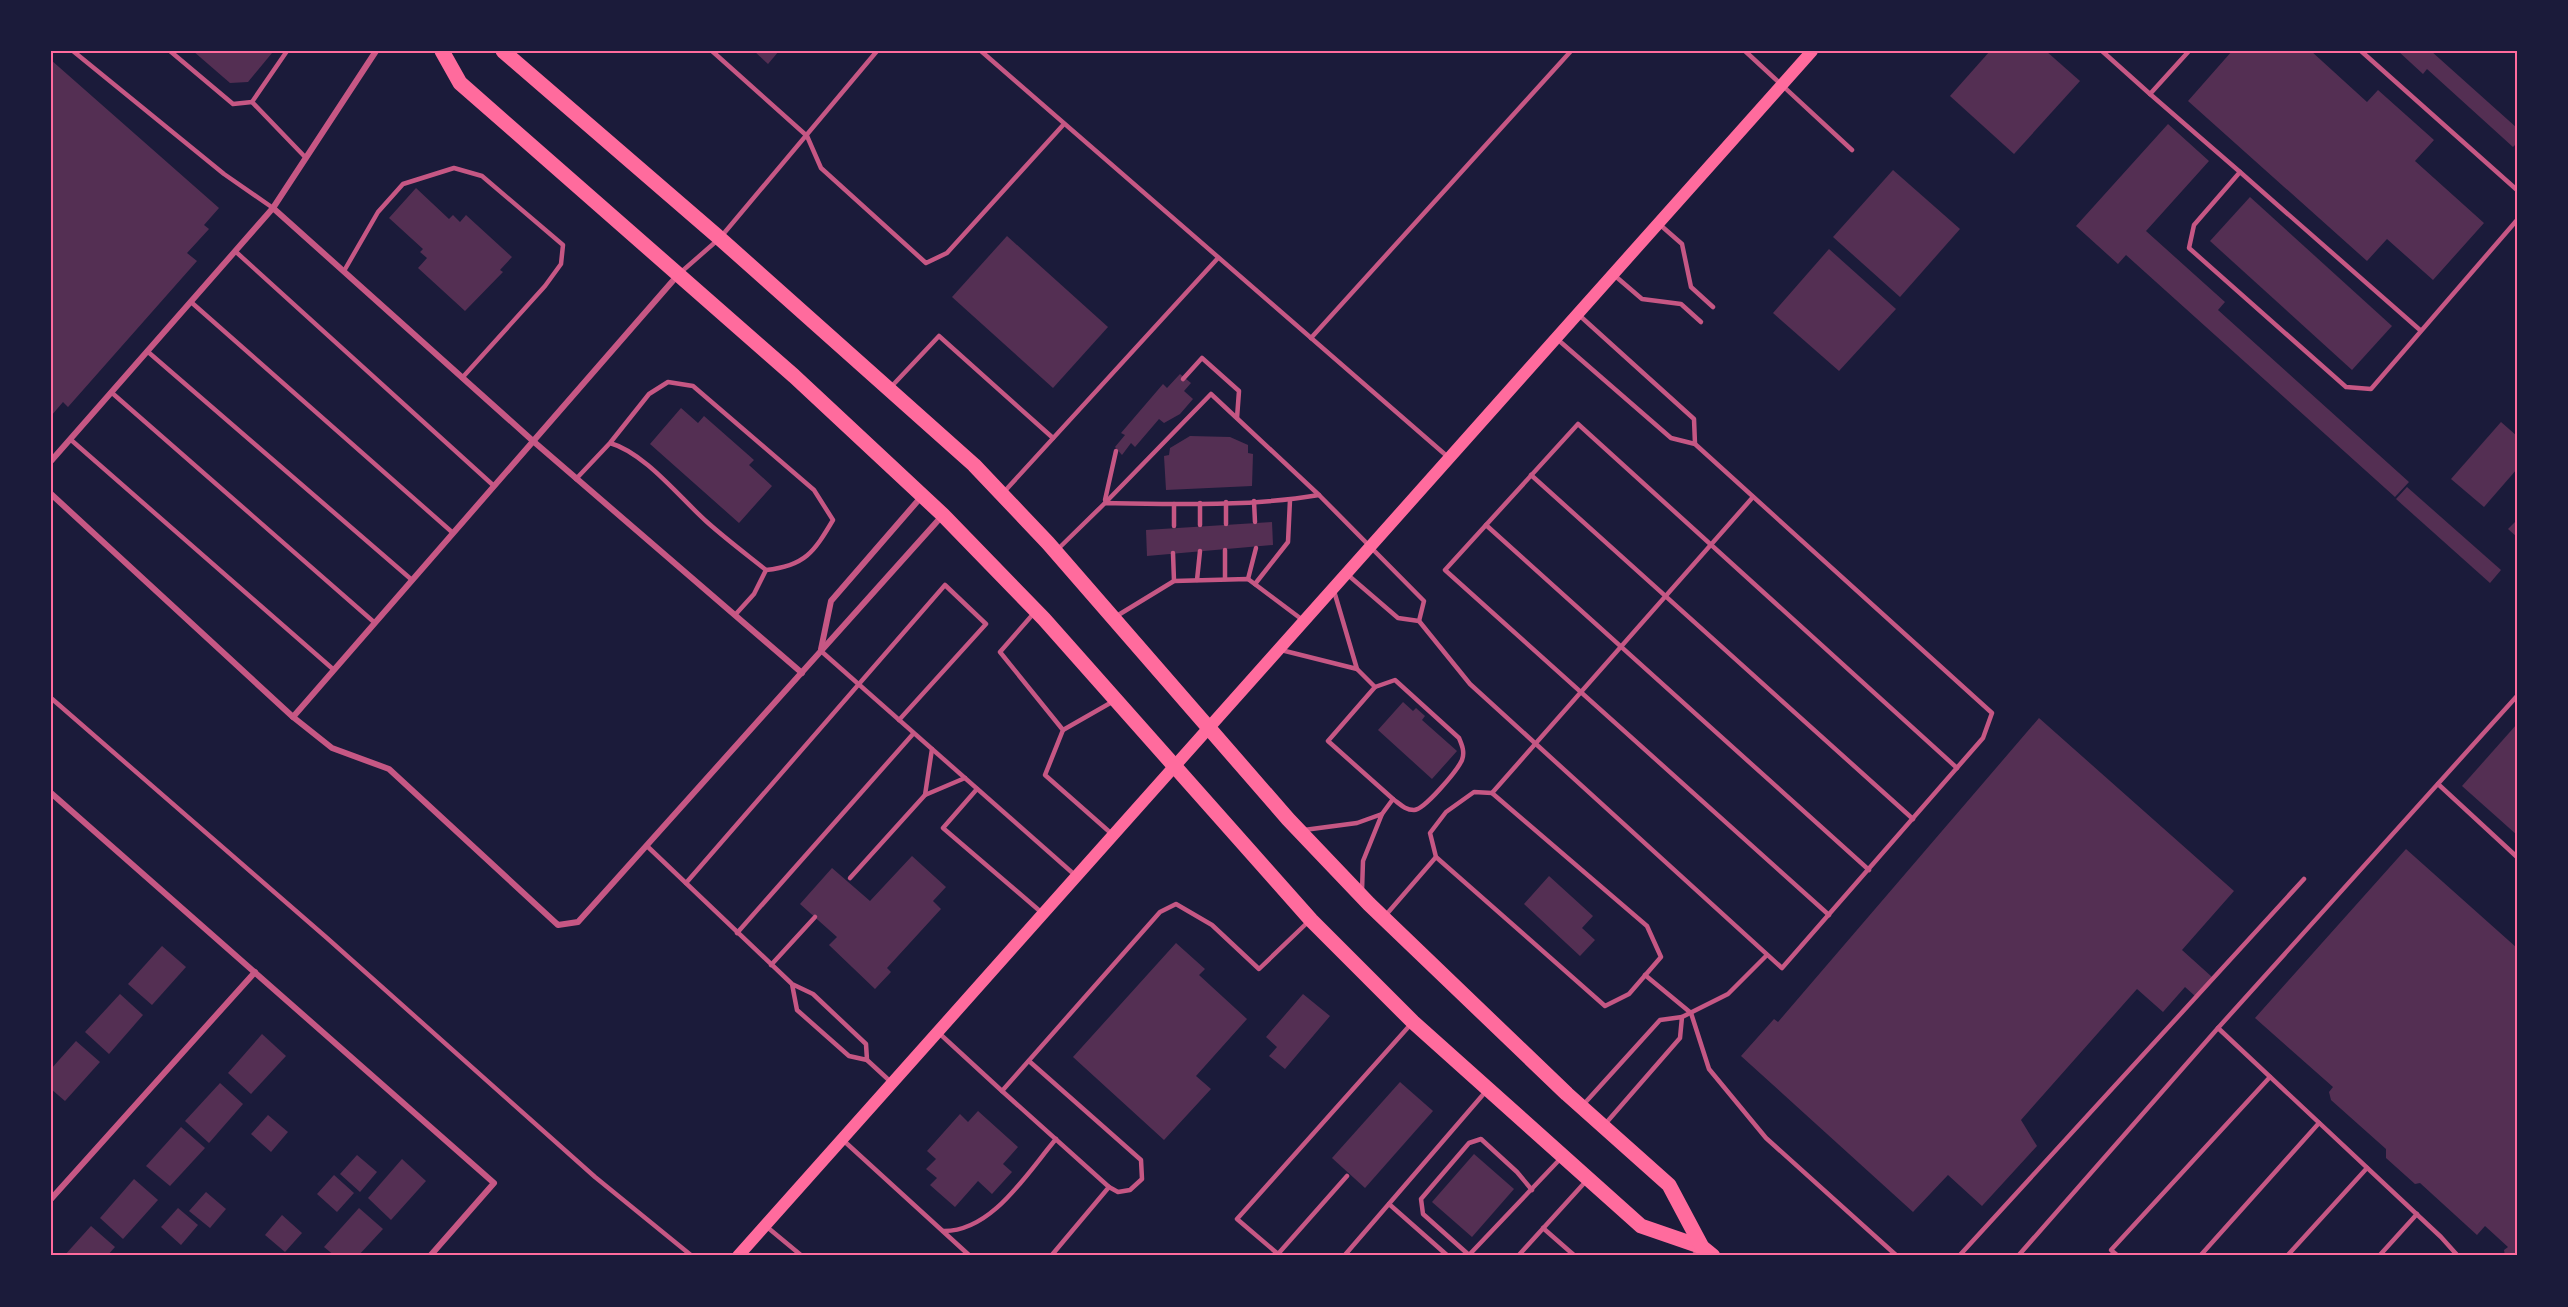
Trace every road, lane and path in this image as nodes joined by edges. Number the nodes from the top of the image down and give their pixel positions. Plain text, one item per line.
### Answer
1 (73, 51) edge
2 (170, 51) edge
3 (288, 51) edge
4 (376, 51) edge
5 (442, 51) edge
6 (503, 51) edge
7 (712, 51) edge
8 (877, 51) edge
9 (981, 51) edge
10 (1571, 51) edge
11 (1745, 51) edge
12 (1812, 51) edge
13 (2102, 51) edge
14 (2189, 51) edge
15 (2361, 51) edge
16 (1782, 85) junction
17 (2150, 94) junction
18 (252, 102) junction
19 (1064, 124) junction
20 (807, 136) junction
21 (1852, 150) dead end
22 (306, 158) junction
23 (2240, 172) junction
24 (2517, 190) edge
25 (273, 208) junction
26 (2517, 220) edge
27 (1658, 224) junction
28 (720, 238) junction
29 (235, 251) junction
30 (1218, 258) junction
31 (344, 271) junction
32 (1613, 274) junction
33 (677, 276) junction
34 (191, 302) junction
35 (1713, 307) dead end
36 (1578, 314) junction
37 (1701, 322) dead end
38 (2420, 330) junction
39 (1311, 338) junction
40 (1556, 338) junction
41 (147, 351) junction
42 (462, 378) junction
43 (1183, 379) dead end
44 (890, 389) junction
45 (111, 392) junction
46 (1238, 418) junction
47 (1053, 438) junction
48 (70, 439) junction
49 (533, 441) junction
50 (610, 443) junction
51 (1695, 444) junction
52 (1116, 451) dead end
53 (1449, 458) junction
54 (51, 461) edge
55 (1531, 476) junction
56 (576, 478) junction
57 (494, 486) junction
58 (51, 494) edge
59 (1002, 494) junction
60 (1320, 495) junction
61 (922, 496) junction
62 (1753, 497) junction
63 (1290, 500) junction
64 (1254, 501) junction
65 (1226, 502) junction
66 (1105, 503) junction
67 (1200, 503) junction
68 (1174, 504) junction
69 (943, 515) junction
70 (1255, 522) dead end
71 (1226, 524) dead end
72 (1200, 525) dead end
73 (1486, 525) junction
74 (1174, 526) dead end
75 (453, 533) junction
76 (1711, 545) junction
77 (1370, 547) junction
78 (1256, 548) dead end
79 (1225, 550) dead end
80 (1200, 551) dead end
81 (1055, 552) junction
82 (1173, 553) dead end
83 (766, 570) junction
84 (1346, 574) junction
85 (1225, 579) junction
86 (1248, 579) junction
87 (412, 580) junction
88 (1197, 580) junction
89 (1174, 581) junction
90 (1254, 584) junction
91 (1333, 588) junction
92 (1665, 597) junction
93 (1036, 610) junction
94 (735, 615) junction
95 (1115, 617) junction
96 (1304, 621) junction
97 (1419, 621) junction
98 (375, 623) junction
99 (1621, 647) junction
100 (1279, 649) junction
101 (821, 651) junction
102 (334, 669) junction
103 (1357, 669) junction
104 (802, 673) junction
105 (858, 684) junction
106 (1375, 687) junction
107 (1580, 694) junction
108 (2517, 696) edge
109 (51, 698) edge
110 (1115, 700) junction
111 (293, 717) junction
112 (899, 720) junction
113 (1210, 727) junction
114 (1063, 730) junction
115 (913, 734) junction
116 (1535, 744) junction
117 (932, 749) junction
118 (1174, 767) junction
119 (1956, 768) junction
120 (965, 778) junction
121 (2438, 784) junction
122 (977, 789) junction
123 (1492, 793) junction
124 (51, 794) edge
125 (925, 795) junction
126 (1393, 799) junction
127 (1382, 814) junction
128 (1913, 819) junction
129 (1299, 831) junction
130 (1113, 835) junction
131 (647, 846) junction
132 (1436, 857) junction
133 (2517, 857) edge
134 (1869, 870) junction
135 (1076, 876) junction
136 (850, 878) dead end
137 (2304, 879) dead end
138 (686, 883) junction
139 (1361, 896) junction
140 (1044, 913) junction
141 (1829, 915) junction
142 (815, 917) dead end
143 (1383, 918) junction
144 (1311, 920) junction
145 (737, 933) junction
146 (1767, 955) junction
147 (771, 965) junction
148 (255, 972) junction
149 (1645, 975) junction
150 (792, 984) junction
151 (1691, 1013) junction
152 (1682, 1017) junction
153 (1413, 1022) junction
154 (2218, 1028) junction
155 (938, 1032) junction
156 (867, 1060) junction
157 (1029, 1061) junction
158 (2270, 1077) junction
159 (892, 1083) junction
160 (1487, 1090) junction
161 (1002, 1091) junction
162 (1581, 1107) junction
163 (2319, 1123) junction
164 (1604, 1125) junction
165 (842, 1139) junction
166 (1056, 1139) junction
167 (1563, 1157) junction
168 (2367, 1168) junction
169 (1347, 1176) dead end
170 (1587, 1179) junction
171 (1109, 1187) junction
172 (1532, 1190) junction
173 (51, 1199) edge
174 (1389, 1204) junction
175 (2416, 1214) junction
176 (765, 1225) junction
177 (1543, 1228) junction
178 (943, 1231) junction
179 (1703, 1253) edge
180 (1466, 1255) edge
181 (430, 1256) edge
182 (692, 1256) edge
183 (738, 1256) edge
184 (802, 1256) edge
185 (970, 1256) edge
186 (1051, 1256) edge
187 (1344, 1256) edge
188 (1448, 1256) edge
189 (1518, 1256) edge
190 (1575, 1256) edge
191 (1897, 1256) edge
192 (1959, 1256) edge
193 (2018, 1256) edge
194 (2118, 1256) edge
195 (2200, 1256) edge
196 (2287, 1256) edge
197 (2379, 1256) edge
198 (2458, 1256) edge

1 - 25 lane
2 - 18 lane
3 - 18 lane
4 - 22 street
5 - 33 main road
6 - 28 main road
7 - 20 lane
8 - 20 lane
9 - 19 lane
10 - 39 lane
11 - 16 lane
12 - 16 main road
13 - 17 lane
14 - 17 lane
15 - 24 lane
16 - 21 lane
16 - 27 main road
17 - 23 lane
18 - 22 lane
19 - 20 lane
19 - 30 lane
20 - 28 lane
22 - 25 street
23 - 38 lane
23 - 38 lane
25 - 29 street
25 - 31 street
26 - 38 lane
27 - 32 main road
27 - 35 lane
28 - 33 lane
28 - 44 main road
29 - 34 street
29 - 57 lane
30 - 39 lane
30 - 47 lane
31 - 42 street
31 - 42 lane
32 - 36 main road
32 - 37 lane
33 - 49 street
33 - 61 main road
34 - 41 street
34 - 75 lane
36 - 40 main road
36 - 51 lane
39 - 53 lane
40 - 51 lane
40 - 53 main road
41 - 45 street
41 - 87 lane
42 - 49 street
43 - 46 lane
44 - 47 lane
44 - 59 main road
45 - 48 street
45 - 98 lane
46 - 60 lane
46 - 66 lane
47 - 59 lane
48 - 54 street
48 - 102 lane
49 - 56 street
49 - 57 street
50 - 56 lane
50 - 83 lane
50 - 83 lane
51 - 62 lane
52 - 66 lane
53 - 77 main road
55 - 73 lane
55 - 76 lane
55 - 92 lane
56 - 94 street
57 - 75 street
58 - 111 street
59 - 81 main road
60 - 63 lane
60 - 77 lane
61 - 69 main road
61 - 101 street
62 - 76 lane
62 - 119 lane
63 - 64 lane
63 - 90 lane
64 - 65 lane
64 - 70 lane
65 - 67 lane
65 - 71 lane
66 - 68 lane
66 - 81 lane
67 - 68 lane
67 - 72 lane
68 - 74 lane
69 - 93 main road
69 - 101 street
73 - 99 lane
73 - 107 lane
75 - 87 street
76 - 92 lane
76 - 119 lane
77 - 84 main road
77 - 97 lane
78 - 86 lane
79 - 85 lane
80 - 88 lane
81 - 95 main road
82 - 89 lane
83 - 94 lane
84 - 91 main road
84 - 97 lane
85 - 86 lane
85 - 88 lane
86 - 90 lane
87 - 98 street
88 - 89 lane
89 - 95 lane
90 - 96 lane
91 - 96 main road
91 - 103 lane
92 - 99 lane
92 - 128 lane
93 - 110 main road
93 - 114 lane
94 - 104 street
95 - 113 main road
96 - 100 main road
97 - 116 lane
98 - 102 street
99 - 107 lane
99 - 134 lane
100 - 103 lane
100 - 113 main road
101 - 104 street
101 - 105 lane
102 - 111 street
103 - 106 lane
104 - 131 street
105 - 112 lane
105 - 112 lane
105 - 138 lane
106 - 126 lane
106 - 126 lane
107 - 116 lane
107 - 141 lane
108 - 121 lane
109 - 182 lane
110 - 114 lane
110 - 118 main road
111 - 131 street
112 - 115 lane
113 - 118 main road
113 - 129 main road
114 - 130 lane
115 - 117 lane
115 - 145 lane
116 - 123 lane
116 - 146 lane
117 - 120 lane
117 - 125 lane
118 - 130 main road
118 - 144 main road
119 - 128 lane
120 - 122 lane
120 - 125 lane
121 - 133 lane
121 - 154 lane
122 - 135 lane
122 - 140 lane
123 - 132 lane
123 - 149 lane
124 - 148 street
125 - 136 lane
126 - 127 lane
127 - 129 lane
127 - 139 lane
128 - 134 lane
129 - 139 main road
130 - 135 main road
131 - 138 lane
132 - 143 lane
132 - 149 lane
134 - 141 lane
135 - 140 main road
137 - 192 lane
138 - 145 lane
139 - 143 main road
140 - 155 main road
141 - 146 lane
142 - 147 lane
143 - 162 main road
144 - 153 main road
144 - 157 lane
145 - 147 lane
146 - 151 lane
147 - 150 lane
148 - 173 street
148 - 181 street
149 - 151 lane
150 - 156 lane
150 - 156 lane
151 - 152 lane
151 - 191 lane
152 - 162 lane
152 - 164 lane
153 - 160 main road
153 - 169 lane
154 - 158 lane
154 - 193 lane
155 - 159 main road
155 - 161 lane
156 - 159 lane
157 - 161 lane
157 - 171 lane
158 - 163 lane
158 - 194 lane
159 - 165 main road
160 - 167 main road
160 - 174 lane
161 - 166 lane
162 - 164 main road
163 - 168 lane
163 - 195 lane
164 - 179 main road
165 - 176 main road
165 - 178 lane
166 - 171 lane
166 - 178 lane
167 - 170 main road
167 - 172 lane
168 - 175 lane
168 - 196 lane
170 - 177 lane
170 - 179 main road
171 - 186 lane
172 - 180 lane
172 - 180 lane
174 - 187 lane
174 - 188 lane
175 - 197 lane
175 - 198 lane
176 - 183 main road
176 - 184 lane
177 - 189 lane
177 - 190 lane
178 - 185 lane

